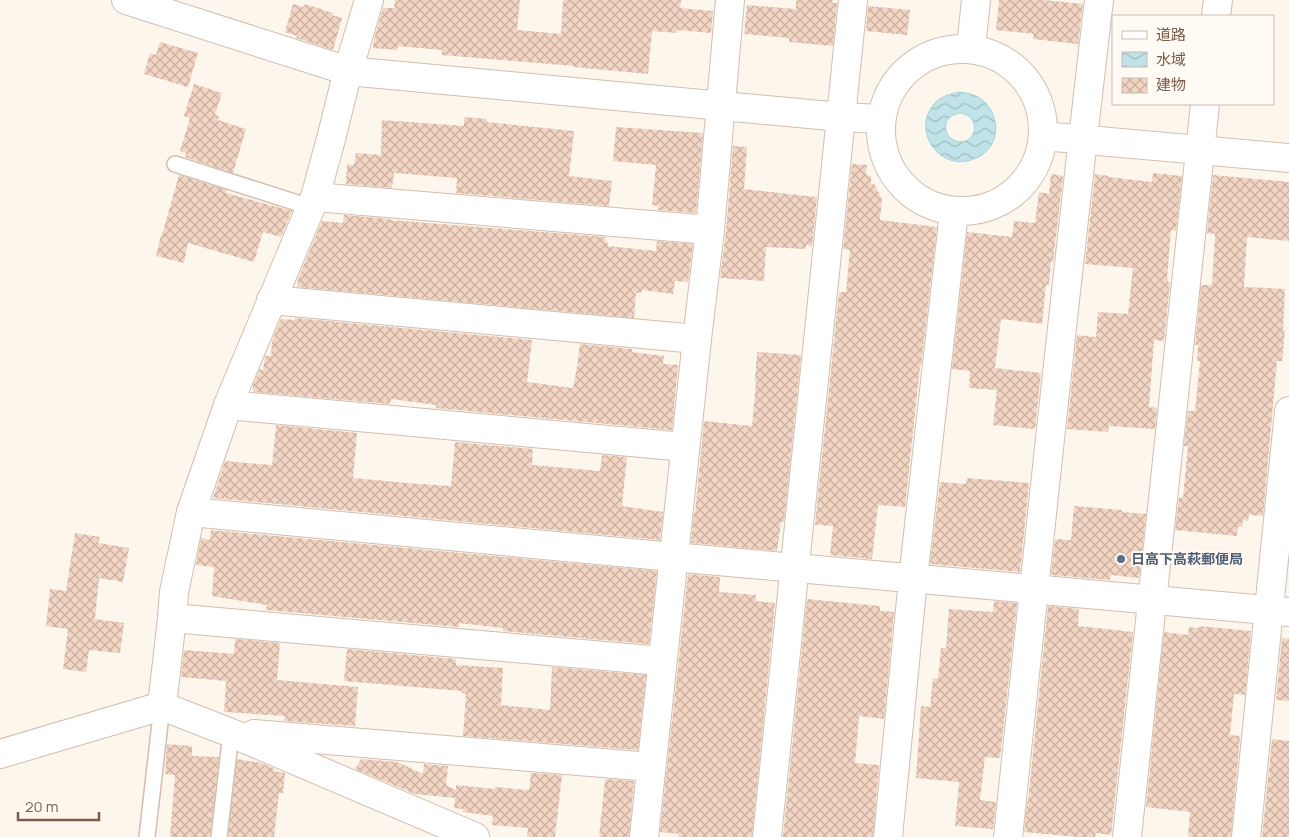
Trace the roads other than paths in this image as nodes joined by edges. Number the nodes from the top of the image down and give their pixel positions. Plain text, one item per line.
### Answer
1 (126, 0) edge
2 (369, 0) edge
3 (730, 0) edge
4 (853, 0) edge
5 (976, 0) edge
6 (1099, 0) edge
7 (1218, 0) edge
8 (1216, 15) edge
9 (971, 48) junction
10 (348, 71) junction
11 (1205, 105) edge
12 (721, 106) junction
13 (841, 117) junction
14 (882, 119) junction
15 (1043, 136) junction
16 (1082, 139) junction
17 (1200, 150) junction
18 (1289, 158) edge
19 (175, 164) dead end
20 (313, 202) junction
21 (954, 212) junction
22 (710, 230) junction
23 (271, 300) junction
24 (697, 339) junction
25 (228, 405) junction
26 (1289, 412) edge
27 (686, 447) junction
28 (191, 512) junction
29 (673, 557) junction
30 (794, 568) junction
31 (912, 579) junction
32 (1034, 590) junction
33 (1152, 600) junction
34 (1279, 611) edge
35 (172, 618) junction
36 (662, 661) junction
37 (162, 706) junction
38 (231, 733) junction
39 (0, 754) edge
40 (652, 767) junction
41 (147, 837) edge
42 (219, 837) edge
43 (475, 837) edge
44 (644, 837) edge
45 (767, 837) edge
46 (888, 837) edge
47 (1008, 837) edge
48 (1127, 837) edge
49 (1246, 837) edge

1 - 10 street
2 - 10 street
3 - 12 street
4 - 13 street
5 - 9 street
6 - 16 street
7 - 8 street
9 - 14 street
9 - 15 street
10 - 12 street
10 - 20 street
11 - 17 street
12 - 13 street
12 - 22 street
13 - 14 street
13 - 30 street
14 - 21 street
15 - 16 street
15 - 21 street
16 - 17 street
16 - 32 street
17 - 18 street
17 - 33 street
19 - 20 lane
20 - 22 street
20 - 23 street
21 - 31 street
22 - 24 street
23 - 24 street
23 - 25 street
24 - 27 street
25 - 27 street
25 - 28 street
26 - 34 street
27 - 29 street
28 - 29 street
28 - 35 street
29 - 30 street
29 - 36 street
30 - 31 street
30 - 45 street
31 - 32 street
31 - 46 street
32 - 33 street
32 - 47 street
33 - 34 street
33 - 48 street
34 - 49 street
35 - 36 street
35 - 37 street
36 - 40 street
37 - 38 street
37 - 39 street
37 - 41 lane
38 - 40 street
38 - 42 lane
38 - 43 street
40 - 44 street

